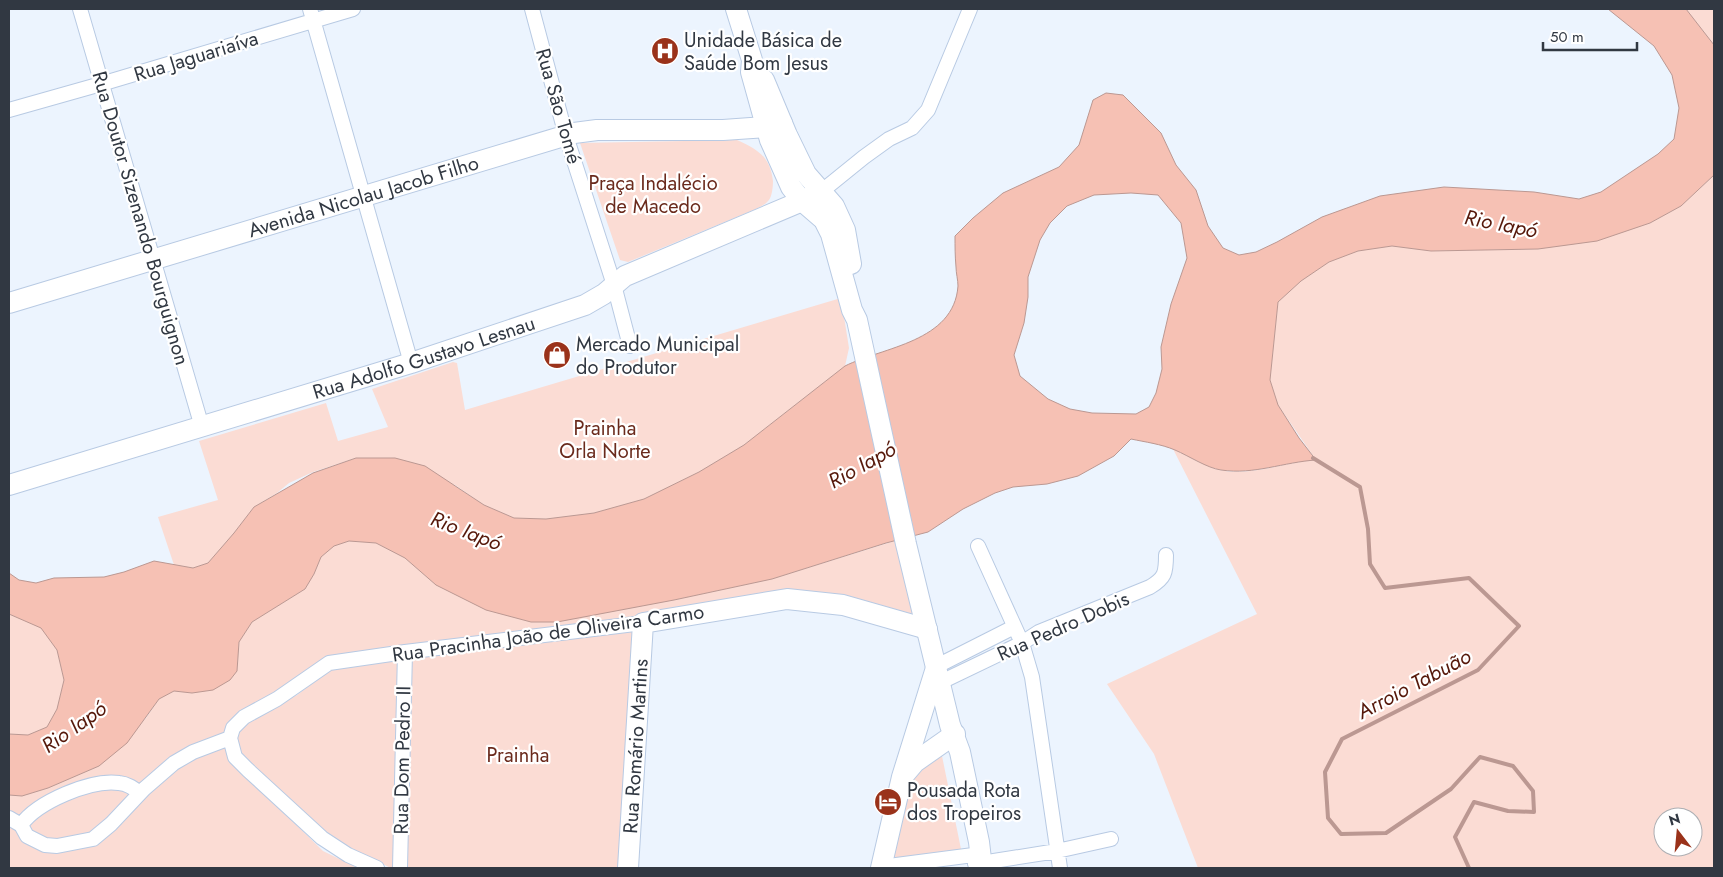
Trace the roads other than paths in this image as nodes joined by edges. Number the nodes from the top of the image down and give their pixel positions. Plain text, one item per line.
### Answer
1 (80, 9) edge
2 (353, 9) edge
3 (532, 9) edge
4 (736, 9) edge
5 (970, 9) edge
6 (312, 14) edge
7 (101, 84) junction
8 (9, 110) edge
9 (776, 131) junction
10 (566, 136) junction
11 (822, 191) junction
12 (364, 196) junction
13 (802, 202) junction
14 (154, 259) junction
15 (614, 285) junction
16 (9, 303) edge
17 (857, 320) junction
18 (630, 346) dead end
19 (411, 363) junction
20 (202, 427) junction
21 (9, 485) edge
22 (978, 546) dead end
23 (1166, 555) dead end
24 (643, 623) junction
25 (1014, 627) junction
26 (927, 629) junction
27 (1022, 643) junction
28 (404, 652) junction
29 (939, 674) junction
30 (921, 716) junction
31 (951, 729) junction
32 (230, 738) junction
33 (902, 777) junction
34 (140, 793) junction
35 (9, 818) edge
36 (21, 825) junction
37 (1111, 839) dead end
38 (1057, 851) junction
39 (978, 862) edge
40 (376, 868) edge
41 (400, 868) edge
42 (628, 868) edge
43 (881, 868) edge
44 (1060, 868) edge

1 - 7 street, Rua Doutor Sizenando Bourguignon
2 - 6 street, Rua Jaguariaíva
3 - 10 street, Rua São Tomé
4 - 9 street
5 - 11 street
6 - 7 street, Rua Jaguariaíva
6 - 12 street
7 - 8 street, Rua Jaguariaíva
7 - 14 street, Rua Doutor Sizenando Bourguignon
9 - 10 street, Avenida Nicolau Jacob Filho
9 - 11 street
9 - 13 street
10 - 12 street, Avenida Nicolau Jacob Filho
10 - 15 street, Rua São Tomé
11 - 13 street, Rua Adolfo Gustavo Lesnau
11 - 17 street
12 - 14 street, Avenida Nicolau Jacob Filho
12 - 19 street
13 - 15 street, Rua Adolfo Gustavo Lesnau
13 - 17 street
14 - 16 street, Avenida Nicolau Jacob Filho
14 - 20 street, Rua Doutor Sizenando Bourguignon
15 - 18 street, Rua São Tomé
15 - 19 street, Rua Adolfo Gustavo Lesnau
17 - 26 street
19 - 20 street, Rua Adolfo Gustavo Lesnau
20 - 21 street, Rua Adolfo Gustavo Lesnau
22 - 25 street
23 - 27 street, Rua Pedro Dobis
24 - 26 street, Rua Pracinha João de Oliveira Carmo
24 - 28 street, Rua Pracinha João de Oliveira Carmo
24 - 42 street, Rua Romário Martins
25 - 27 street
25 - 29 street, Rua Pedro Dobis
26 - 29 street
27 - 29 street, Rua Pedro Dobis
27 - 38 street
28 - 32 street, Rua Pracinha João de Oliveira Carmo
28 - 41 street, Rua Dom Pedro II
29 - 30 street
29 - 31 street
30 - 31 street
30 - 33 street
31 - 33 street
31 - 39 street
32 - 34 street
32 - 40 street
33 - 43 street
34 - 36 street
34 - 36 street
35 - 36 street
37 - 38 street
38 - 39 street
38 - 44 street
39 - 43 street

